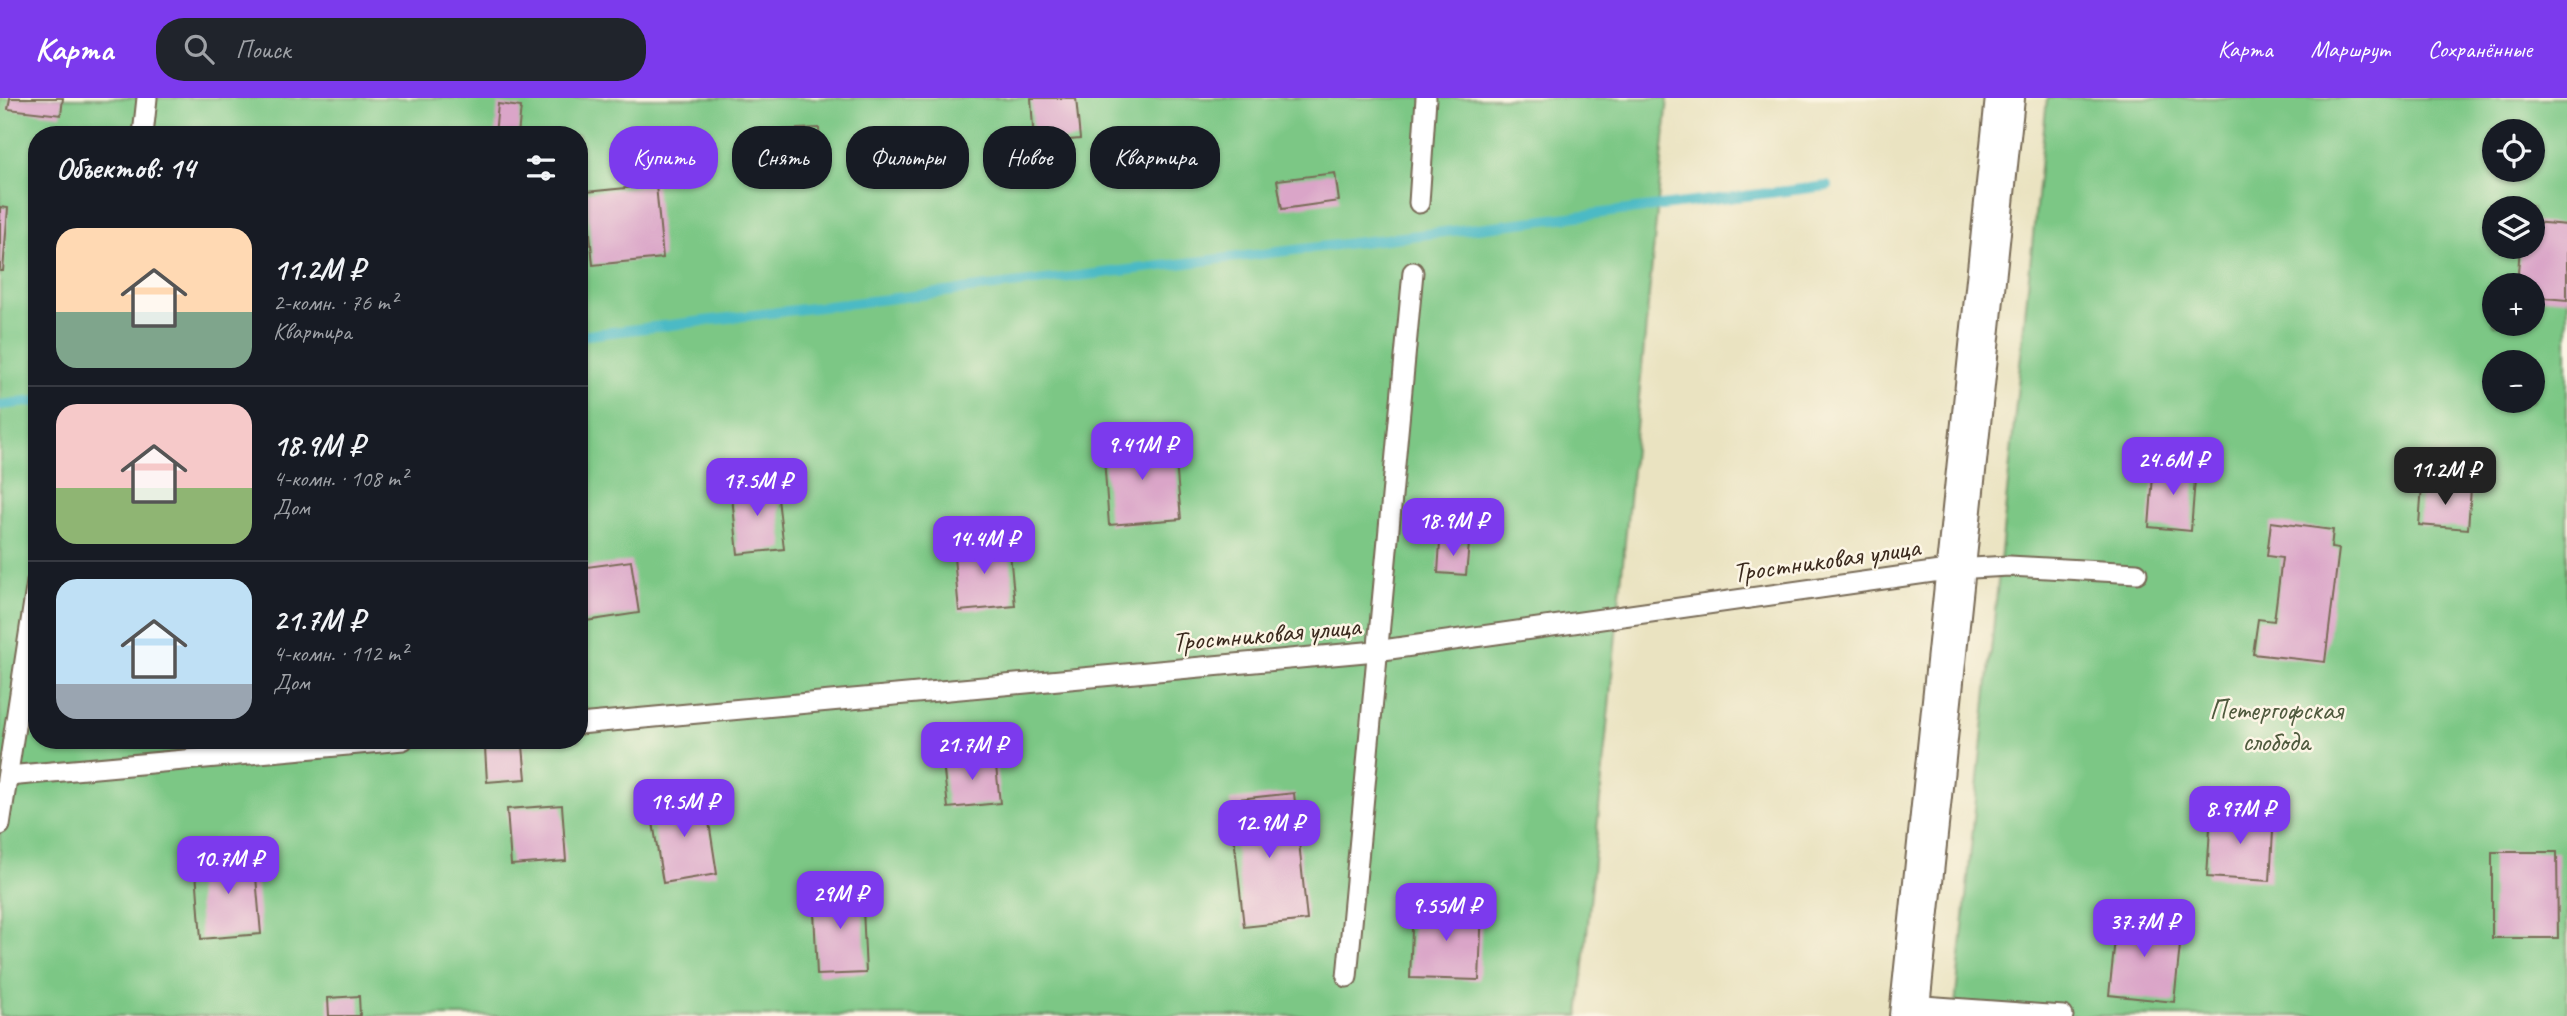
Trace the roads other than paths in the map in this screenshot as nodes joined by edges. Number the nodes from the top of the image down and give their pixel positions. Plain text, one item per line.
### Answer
1 (147, 98) edge
2 (1426, 98) edge
3 (2005, 98) edge
4 (144, 126) edge
5 (1419, 203) dead end
6 (1413, 272) dead end
7 (1954, 569) junction
8 (2137, 573) dead end
9 (28, 642) edge
10 (1376, 651) junction
11 (588, 723) edge
12 (304, 749) edge
13 (8, 776) junction
14 (0, 825) edge
15 (1347, 977) dead end
16 (1909, 1010) edge
17 (2063, 1016) edge

1 - 4 lane
2 - 5 lane
3 - 7 street
6 - 10 lane
7 - 8 lane, Тростниковая улица
7 - 10 lane, Тростниковая улица
7 - 16 street
9 - 13 lane
10 - 11 lane, Тростниковая улица
10 - 15 lane
12 - 13 lane
13 - 14 lane
16 - 17 lane

